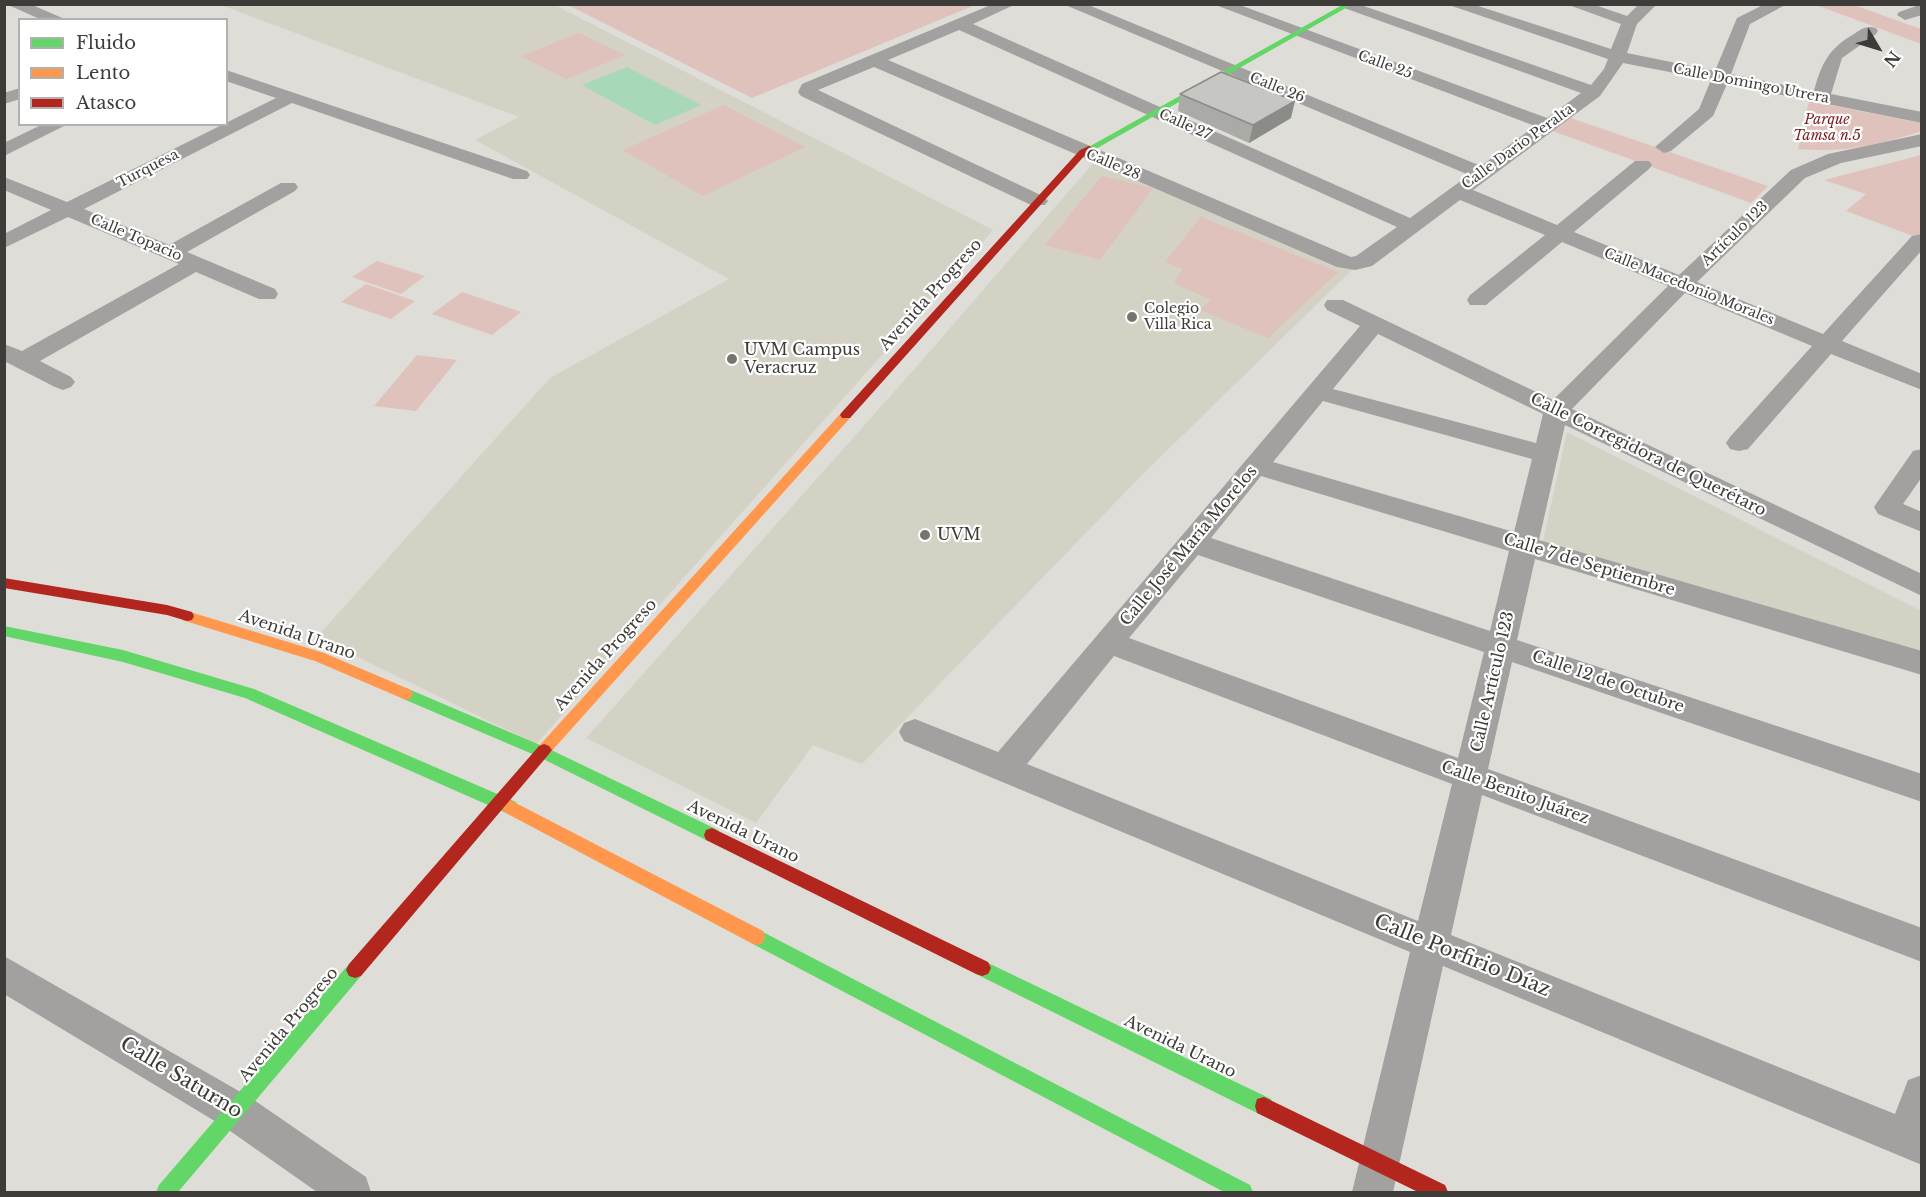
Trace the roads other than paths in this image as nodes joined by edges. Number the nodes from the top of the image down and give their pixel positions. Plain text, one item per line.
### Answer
1 (14, 4) edge
2 (1008, 4) edge
3 (1071, 4) edge
4 (1221, 4) edge
5 (1454, 4) edge
6 (1574, 4) edge
7 (1649, 4) edge
8 (1779, 4) edge
9 (1346, 5) edge
10 (1922, 9) edge
11 (1905, 15) dead end
12 (53, 18) edge
13 (1630, 22) junction
14 (959, 24) junction
15 (1870, 31) dead end
16 (1298, 33) junction
17 (1616, 56) junction
18 (873, 60) junction
19 (1232, 70) junction
20 (1721, 77) junction
21 (232, 81) edge
22 (1594, 92) junction
23 (291, 97) junction
24 (1821, 98) junction
25 (1156, 112) junction
26 (1922, 118) edge
27 (1549, 124) junction
28 (55, 126) edge
29 (1922, 140) edge
30 (1664, 147) dead end
31 (4, 150) edge
32 (1083, 152) junction
33 (1641, 165) dead end
34 (1482, 173) junction
35 (520, 175) dead end
36 (4, 183) edge
37 (288, 187) dead end
38 (1457, 191) junction
39 (1038, 201) junction
40 (68, 210) junction
41 (1411, 226) junction
42 (1559, 233) junction
43 (1919, 240) dead end
44 (4, 242) edge
45 (183, 259) junction
46 (1355, 264) joint
47 (1682, 284) junction
48 (267, 294) dead end
49 (1478, 300) dead end
50 (1335, 305) dead end
51 (1374, 324) junction
52 (1825, 344) junction
53 (14, 356) edge
54 (63, 382) dead end
55 (1922, 383) edge
56 (1317, 392) junction
57 (1556, 411) junction
58 (1739, 443) dead end
59 (1546, 454) junction
60 (1922, 457) edge
61 (1256, 466) junction
62 (1922, 523) edge
63 (1191, 542) junction
64 (1525, 546) junction
65 (4, 583) edge
66 (1922, 586) edge
67 (4, 631) edge
68 (1108, 642) junction
69 (1501, 646) junction
70 (1922, 663) edge
71 (915, 732) dead end
72 (542, 752) junction
73 (1004, 768) junction
74 (1470, 777) junction
75 (1922, 788) edge
76 (498, 801) junction
77 (1431, 943) junction
78 (1922, 945) edge
79 (4, 973) edge
80 (1922, 1094) edge
81 (237, 1112) junction
82 (1914, 1142) edge
83 (1376, 1178) edge
84 (166, 1192) edge
85 (351, 1192) edge
86 (1243, 1192) edge
87 (1438, 1192) edge

1 - 12 street
2 - 14 street
3 - 19 street, Calle 26
4 - 16 street, Calle 25
5 - 17 street, Calle Domingo Utrera
6 - 13 street
7 - 13 street, Calle Dario Peralta
8 - 20 street
9 - 16 main road, Avenida Progreso
9 - 22 street
10 - 11 street
13 - 17 street, Calle Dario Peralta
14 - 18 street
14 - 25 street, Calle 27
15 - 24 street
16 - 19 main road, Avenida Progreso
16 - 27 street, Calle 25
17 - 20 street, Calle Domingo Utrera
17 - 22 street, Calle Dario Peralta
18 - 32 street, Calle 28
18 - 39 street
19 - 25 main road, Avenida Progreso
19 - 34 street, Calle 26
20 - 24 street, Calle Domingo Utrera
20 - 30 street
21 - 23 street
22 - 27 street, Calle Dario Peralta
23 - 35 street
23 - 40 street, Turquesa
24 - 26 street, Calle Domingo Utrera
25 - 32 main road, Avenida Progreso
25 - 41 street, Calle 27
27 - 34 street, Calle Dario Peralta
28 - 31 street
29 - 47 street, Artículo 123
32 - 39 main road, Avenida Progreso
32 - 46 street, Calle 28
33 - 42 street
34 - 38 street, Calle Dario Peralta
36 - 40 street, Calle Topacio
37 - 45 street
38 - 41 street, Calle Dario Peralta
38 - 42 street, Calle Macedonio Morales
39 - 72 main road, Avenida Progreso
40 - 44 street, Turquesa
40 - 45 street, Calle Topacio
41 - 46 street, Calle Dario Peralta
42 - 47 street, Calle Macedonio Morales
42 - 49 street
43 - 52 street
45 - 48 street, Calle Topacio
45 - 53 street
47 - 52 street, Calle Macedonio Morales
47 - 57 street, Artículo 123
50 - 51 street, Calle Corregidora de Querétaro
51 - 56 street, Calle José María Morelos
51 - 57 street, Calle Corregidora de Querétaro
52 - 55 street, Calle Macedonio Morales
52 - 58 street
53 - 54 street
56 - 59 street
56 - 61 street, Calle José María Morelos
57 - 59 street, Calle Artículo 123
57 - 66 street, Calle Corregidora de Querétaro
59 - 64 street, Calle Artículo 123
60 - 62 street
61 - 63 street, Calle José María Morelos
61 - 64 street, Calle 7 de Septiembre
63 - 68 street, Calle José María Morelos
63 - 69 street, Calle 12 de Octubre
64 - 69 street, Calle Artículo 123
64 - 70 street, Calle 7 de Septiembre
65 - 72 main road, Avenida Urano
67 - 76 main road
68 - 73 street, Calle José María Morelos
68 - 74 street, Calle Benito Juárez
69 - 74 street, Calle Artículo 123
69 - 75 street, Calle 12 de Octubre
71 - 73 street, Calle Porfirio Díaz
72 - 76 main road, Avenida Progreso
72 - 83 main road, Avenida Urano
73 - 77 street, Calle Porfirio Díaz
74 - 77 street, Calle Artículo 123
74 - 78 street, Calle Benito Juárez
76 - 81 main road, Avenida Progreso
76 - 86 main road
77 - 82 street, Calle Porfirio Díaz
77 - 83 street, Calle Artículo 123
79 - 81 street, Calle Saturno
80 - 82 street
81 - 84 main road, Avenida Progreso
81 - 85 street, Calle Saturno
83 - 87 main road, Avenida Urano

